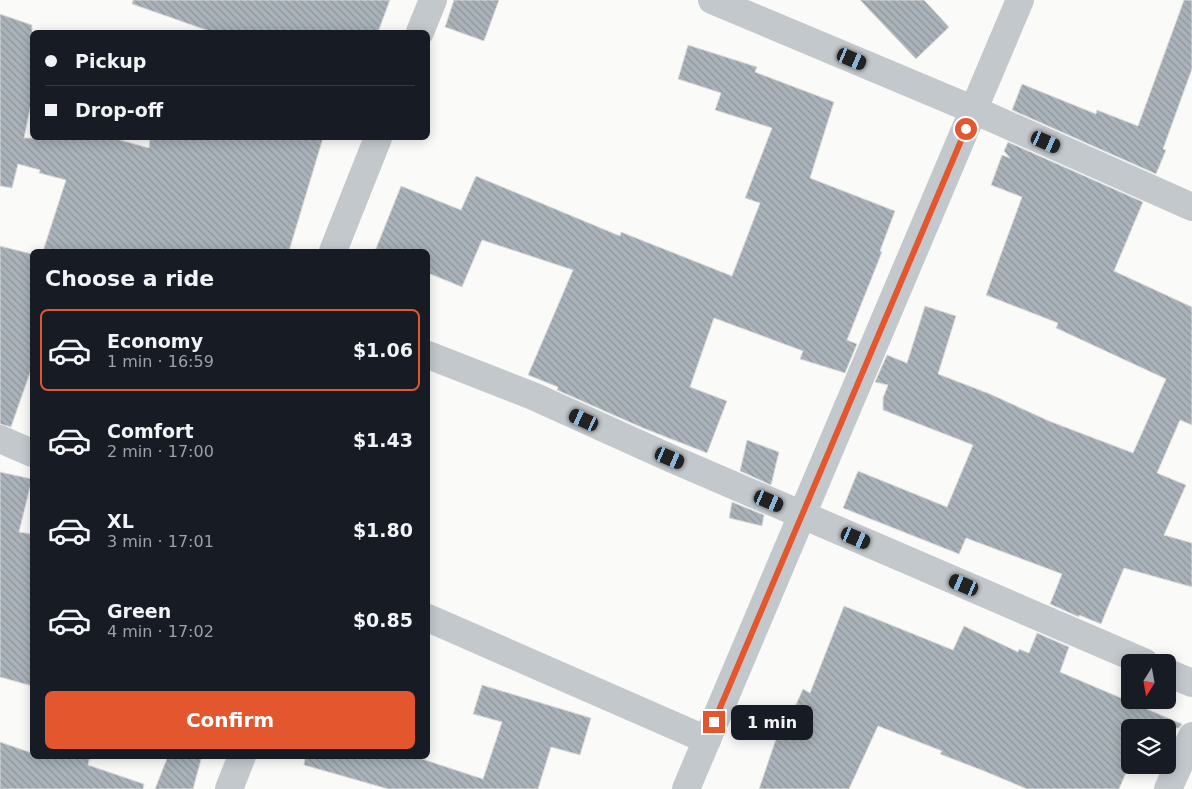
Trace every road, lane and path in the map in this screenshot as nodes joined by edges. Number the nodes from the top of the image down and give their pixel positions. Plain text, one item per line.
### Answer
1 (433, 0) edge
2 (712, 0) edge
3 (1020, 0) edge
4 (421, 30) edge
5 (974, 110) junction
6 (377, 140) edge
7 (1192, 207) edge
8 (334, 249) edge
9 (430, 356) edge
10 (0, 439) edge
11 (30, 452) edge
12 (802, 515) junction
13 (430, 619) edge
14 (1125, 654) edge
15 (1176, 676) edge
16 (1192, 683) edge
17 (1192, 736) edge
18 (706, 740) junction
19 (241, 759) edge
20 (229, 789) edge
21 (686, 789) edge
22 (1168, 789) edge

1 - 4 street
2 - 5 street
3 - 5 street
5 - 7 street
5 - 12 street
6 - 8 street
9 - 12 street
10 - 11 street
12 - 14 street
12 - 18 street
13 - 18 street
15 - 16 street
17 - 22 street
18 - 21 street
19 - 20 street

